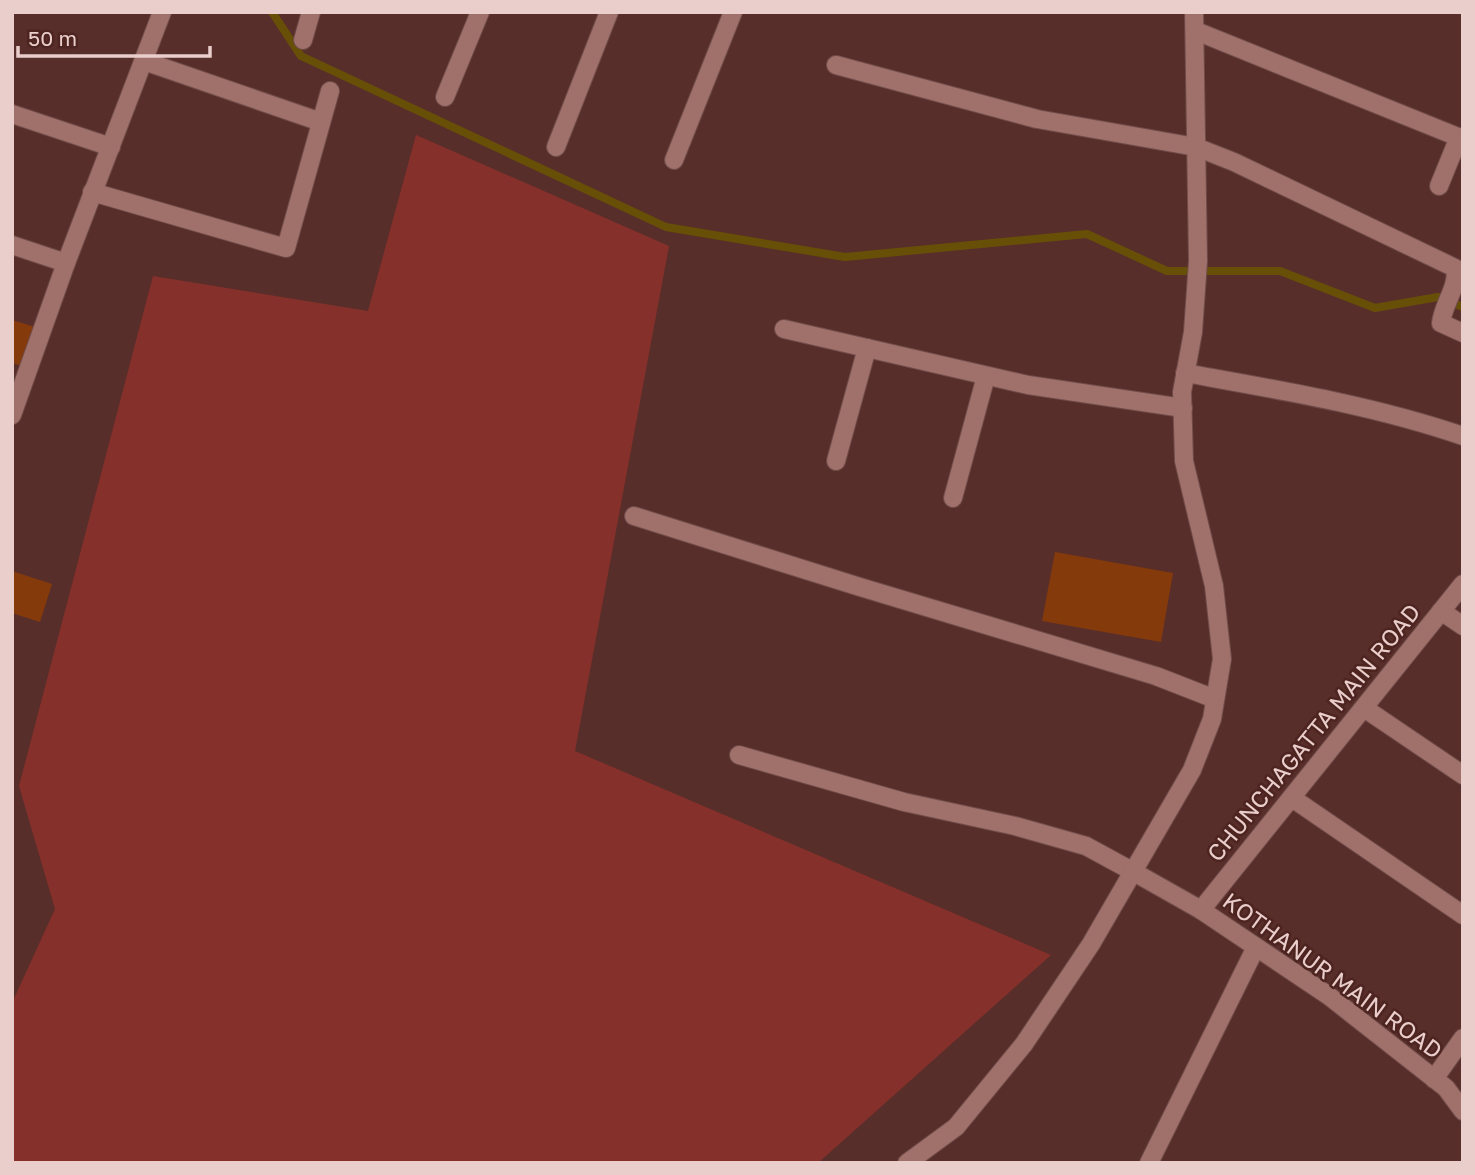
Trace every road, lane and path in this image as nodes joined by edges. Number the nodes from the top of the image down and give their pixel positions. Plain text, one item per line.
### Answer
1 (162, 12) edge
2 (311, 12) edge
3 (480, 12) edge
4 (609, 12) edge
5 (733, 12) edge
6 (1194, 12) edge
7 (1196, 31) junction
8 (303, 40) dead end
9 (144, 61) junction
10 (836, 65) dead end
11 (330, 91) dead end
12 (445, 97) dead end
13 (12, 114) edge
14 (321, 122) junction
15 (1461, 138) edge
16 (111, 147) junction
17 (556, 147) dead end
18 (1196, 147) junction
19 (674, 160) dead end
20 (1439, 186) dead end
21 (92, 192) junction
22 (12, 245) edge
23 (66, 263) junction
24 (784, 329) dead end
25 (1463, 333) edge
26 (867, 348) junction
27 (1185, 373) junction
28 (986, 376) junction
29 (17, 389) edge
30 (1182, 408) junction
31 (12, 415) edge
32 (1463, 436) edge
33 (836, 461) dead end
34 (953, 498) dead end
35 (634, 516) dead end
36 (1463, 584) edge
37 (1441, 611) junction
38 (1463, 626) edge
39 (1215, 699) junction
40 (1364, 708) junction
41 (739, 755) dead end
42 (1463, 775) edge
43 (1292, 798) junction
44 (1132, 871) junction
45 (1201, 910) junction
46 (1463, 915) edge
47 (1256, 947) junction
48 (1463, 1038) edge
49 (1434, 1079) junction
50 (1463, 1111) edge
51 (907, 1163) edge
52 (1149, 1163) edge

1 - 9 street
2 - 8 street
3 - 12 street
4 - 17 street
5 - 19 street
6 - 7 street
7 - 15 street
7 - 18 street
9 - 14 street
9 - 16 street
10 - 18 street
11 - 14 street
13 - 16 street
14 - 21 street
15 - 20 street
16 - 21 street
18 - 25 street
18 - 27 street
21 - 23 street
22 - 23 street
23 - 29 street
24 - 26 street
26 - 28 street
26 - 33 street
27 - 30 street
27 - 32 street
28 - 30 street
28 - 34 street
29 - 31 street
30 - 39 street
35 - 39 street
36 - 37 street, CHUNCHAGATTA MAIN ROAD
37 - 38 street
37 - 40 street, CHUNCHAGATTA MAIN ROAD
39 - 44 street
40 - 42 street
40 - 43 street, CHUNCHAGATTA MAIN ROAD
41 - 44 street, KOTHANUR MAIN ROAD
43 - 45 street, CHUNCHAGATTA MAIN ROAD
43 - 46 street
44 - 45 street, KOTHANUR MAIN ROAD
44 - 51 street
45 - 47 street, KOTHANUR MAIN ROAD
47 - 49 street, KOTHANUR MAIN ROAD
47 - 52 street
48 - 49 street
49 - 50 street, KOTHANUR MAIN ROAD

